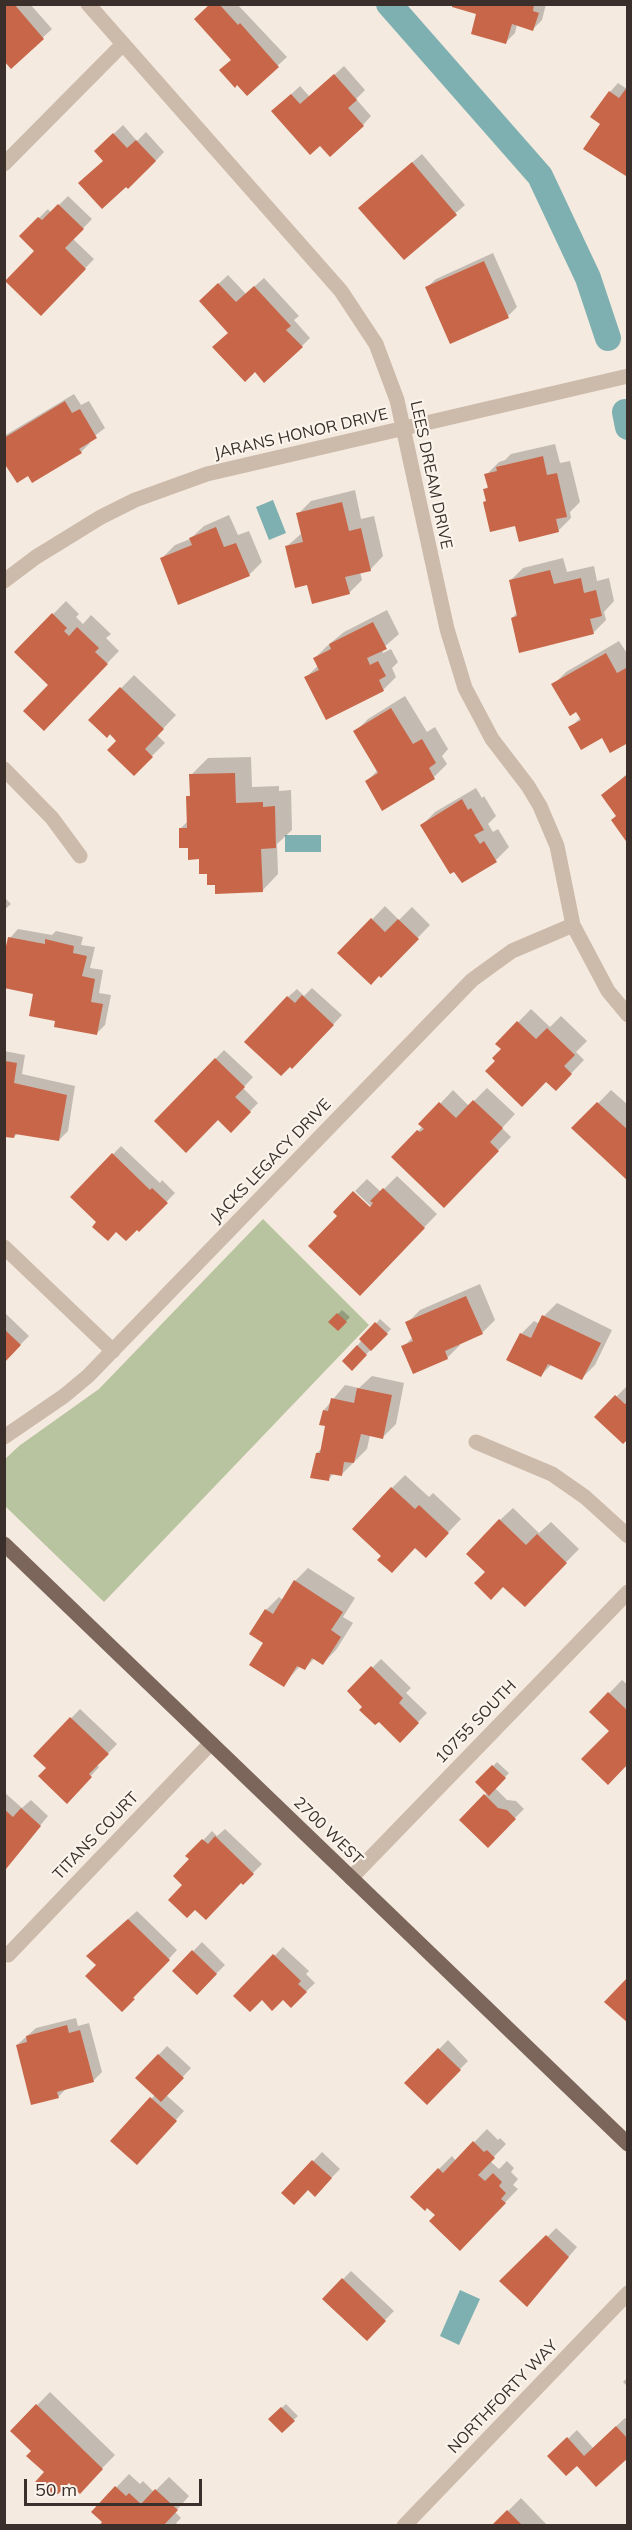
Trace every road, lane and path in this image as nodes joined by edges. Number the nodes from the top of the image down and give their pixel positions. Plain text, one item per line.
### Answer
1 (88, 4) edge
2 (123, 44) junction
3 (4, 164) edge
4 (627, 376) edge
5 (403, 428) junction
6 (4, 581) edge
7 (4, 769) edge
8 (80, 856) dead end
9 (573, 925) junction
10 (627, 1015) edge
11 (4, 1247) edge
12 (113, 1351) junction
13 (4, 1437) edge
14 (476, 1442) dead end
15 (627, 1536) edge
16 (4, 1544) edge
17 (627, 1592) edge
18 (211, 1743) junction
19 (351, 1878) junction
20 (8, 1955) dead end
21 (627, 2144) edge
22 (627, 2293) edge
23 (404, 2526) edge

1 - 2 street, LEES DREAM DRIVE
2 - 3 street
2 - 5 street, LEES DREAM DRIVE
4 - 5 street, JARANS HONOR DRIVE
5 - 6 street, JARANS HONOR DRIVE
5 - 9 street, LEES DREAM DRIVE
7 - 8 street
9 - 10 street, LEES DREAM DRIVE
9 - 12 street, JACKS LEGACY DRIVE
11 - 12 street
12 - 13 street, JACKS LEGACY DRIVE
14 - 15 street
16 - 18 main road, 2700 WEST
17 - 19 street, 10755 SOUTH
18 - 19 main road, 2700 WEST
18 - 20 street, TITANS COURT
19 - 21 main road, 2700 WEST
22 - 23 street, NORTHFORTY WAY

